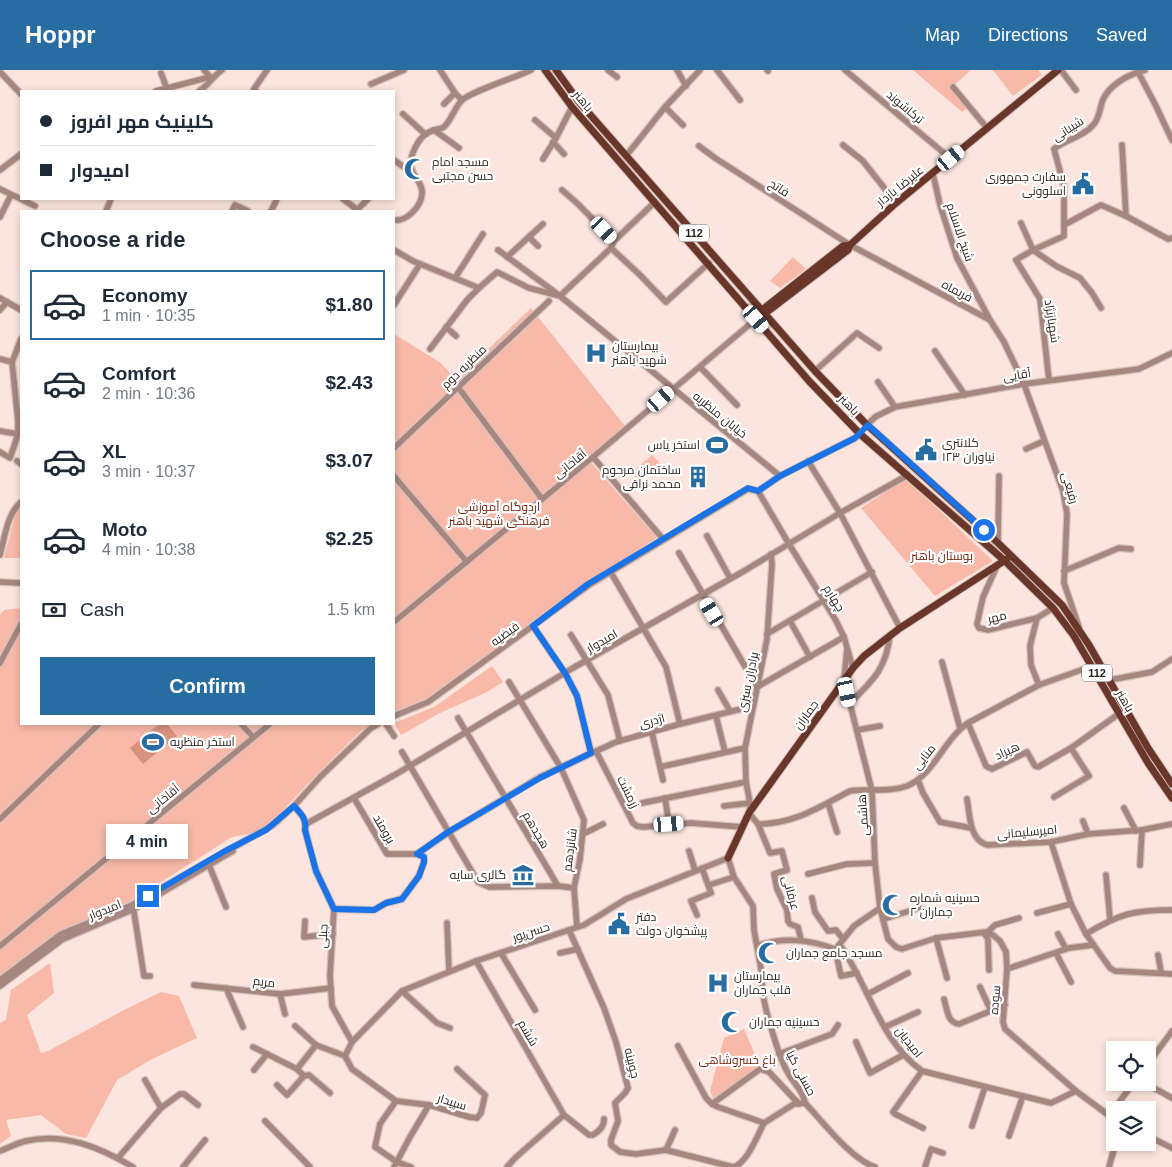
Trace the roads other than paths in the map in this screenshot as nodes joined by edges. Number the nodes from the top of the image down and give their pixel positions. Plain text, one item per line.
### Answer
1 (204, 70) edge
2 (222, 70) edge
3 (267, 70) edge
4 (404, 70) edge
5 (440, 70) edge
6 (531, 70) edge
7 (545, 70) edge
8 (556, 70) edge
9 (608, 70) edge
10 (677, 70) edge
11 (700, 70) edge
12 (717, 70) edge
13 (845, 70) edge
14 (1140, 70) edge
15 (1055, 71) edge
16 (0, 72) edge
17 (161, 73) dead end
18 (617, 77) dead end
19 (210, 78) junction
20 (371, 84) dead end
21 (207, 86) junction
22 (686, 86) junction
23 (953, 87) dead end
24 (166, 89) junction
25 (161, 90) edge
26 (201, 90) edge
27 (211, 90) edge
28 (255, 90) edge
29 (1076, 90) dead end
30 (20, 93) edge
31 (455, 94) junction
32 (462, 100) junction
33 (740, 100) dead end
34 (444, 104) dead end
35 (572, 107) junction
36 (665, 107) junction
37 (403, 114) dead end
38 (535, 120) dead end
39 (683, 125) dead end
40 (987, 128) junction
41 (434, 130) junction
42 (425, 134) junction
43 (555, 140) junction
44 (1172, 140) edge
45 (843, 145) dead end
46 (1122, 145) dead end
47 (699, 146) dead end
48 (458, 148) dead end
49 (564, 154) dead end
50 (20, 155) edge
51 (626, 156) junction
52 (951, 158) junction
53 (543, 159) dead end
54 (395, 161) edge
55 (0, 170) edge
56 (412, 173) junction
57 (933, 174) junction
58 (0, 189) edge
59 (562, 190) dead end
60 (11, 195) junction
61 (20, 199) edge
62 (22, 200) edge
63 (344, 200) edge
64 (367, 200) edge
65 (655, 202) junction
66 (896, 203) junction
67 (35, 206) dead end
68 (233, 210) edge
69 (246, 210) edge
70 (358, 210) edge
71 (1126, 216) junction
72 (0, 217) edge
73 (395, 220) edge
74 (1021, 223) dead end
75 (542, 224) dead end
76 (1064, 224) junction
77 (483, 234) dead end
78 (529, 237) junction
79 (1172, 238) edge
80 (614, 241) junction
81 (850, 245) junction
82 (538, 246) dead end
83 (610, 248) junction
84 (498, 250) dead end
85 (1033, 250) junction
86 (395, 251) edge
87 (507, 257) junction
88 (709, 263) junction
89 (420, 264) junction
90 (455, 278) junction
91 (479, 288) junction
92 (560, 296) junction
93 (0, 298) edge
94 (549, 301) dead end
95 (7, 302) junction
96 (395, 303) edge
97 (1101, 308) dead end
98 (20, 309) edge
99 (0, 310) edge
100 (764, 312) junction
101 (757, 318) junction
102 (990, 320) junction
103 (446, 327) junction
104 (456, 336) dead end
105 (20, 342) edge
106 (878, 348) dead end
107 (430, 349) dead end
108 (935, 351) dead end
109 (1172, 353) edge
110 (0, 359) edge
111 (12, 362) junction
112 (700, 366) junction
113 (815, 371) junction
114 (1049, 380) junction
115 (878, 382) dead end
116 (1024, 384) junction
117 (458, 387) junction
118 (673, 389) junction
119 (965, 395) junction
120 (737, 405) dead end
121 (895, 407) junction
122 (868, 425) junction
123 (0, 430) edge
124 (18, 434) junction
125 (860, 434) junction
126 (1044, 441) junction
127 (395, 447) edge
128 (1026, 449) dead end
129 (0, 452) edge
130 (594, 457) junction
131 (808, 461) junction
132 (780, 476) junction
133 (908, 476) junction
134 (999, 476) dead end
135 (395, 477) edge
136 (758, 491) junction
137 (542, 499) junction
138 (20, 503) edge
139 (840, 513) junction
140 (707, 536) dead end
141 (664, 539) junction
142 (998, 543) junction
143 (788, 544) junction
144 (1131, 549) dead end
145 (679, 553) dead end
146 (771, 554) junction
147 (0, 555) edge
148 (1011, 555) junction
149 (1005, 561) junction
150 (467, 562) junction
151 (997, 566) junction
152 (610, 571) junction
153 (1064, 571) junction
154 (872, 572) junction
155 (730, 578) junction
156 (0, 582) edge
157 (19, 583) dead end
158 (702, 595) junction
159 (824, 601) junction
160 (1053, 608) junction
161 (1037, 618) junction
162 (395, 621) edge
163 (790, 621) junction
164 (20, 626) edge
165 (533, 626) junction
166 (900, 628) junction
167 (643, 629) junction
168 (1080, 629) junction
169 (768, 634) junction
170 (571, 635) dead end
171 (890, 635) junction
172 (844, 637) junction
173 (847, 649) junction
174 (810, 657) junction
175 (1172, 659) edge
176 (588, 660) junction
177 (942, 662) dead end
178 (0, 663) edge
179 (1092, 666) junction
180 (853, 668) junction
181 (565, 673) junction
182 (844, 680) junction
183 (1110, 680) junction
184 (509, 682) dead end
185 (1039, 685) junction
186 (757, 687) junction
187 (718, 690) dead end
188 (521, 700) junction
189 (849, 704) junction
190 (752, 706) junction
191 (730, 711) junction
192 (1120, 713) junction
193 (395, 716) edge
194 (716, 716) junction
195 (458, 718) dead end
196 (968, 723) junction
197 (680, 724) junction
198 (98, 725) edge
199 (242, 725) edge
200 (269, 725) edge
201 (376, 725) edge
202 (387, 725) edge
203 (880, 726) dead end
204 (960, 728) junction
205 (856, 730) junction
206 (465, 733) junction
207 (652, 733) junction
208 (394, 736) dead end
209 (254, 737) junction
210 (620, 741) junction
211 (745, 748) junction
212 (1071, 748) junction
213 (402, 752) dead end
214 (594, 752) junction
215 (725, 752) junction
216 (411, 765) junction
217 (660, 767) junction
218 (561, 768) junction
219 (663, 780) dead end
220 (918, 780) junction
221 (746, 782) junction
222 (1172, 784) edge
223 (872, 791) junction
224 (1054, 797) dead end
225 (354, 798) junction
226 (506, 798) junction
227 (666, 798) junction
228 (1172, 798) edge
229 (968, 799) dead end
230 (642, 803) dead end
231 (750, 803) junction
232 (828, 803) junction
233 (724, 806) dead end
234 (295, 807) junction
235 (1124, 808) dead end
236 (750, 813) junction
237 (0, 819) edge
238 (305, 821) junction
239 (1082, 822) dead end
240 (603, 824) dead end
241 (669, 824) junction
242 (758, 824) junction
243 (1172, 824) edge
244 (274, 826) junction
245 (742, 827) junction
246 (972, 828) junction
247 (1139, 830) junction
248 (448, 832) junction
249 (838, 832) dead end
250 (582, 834) junction
251 (1088, 834) junction
252 (1051, 842) junction
253 (689, 851) dead end
254 (417, 854) junction
255 (728, 858) junction
256 (876, 863) junction
257 (209, 865) junction
258 (1140, 865) dead end
259 (702, 868) junction
260 (695, 870) junction
261 (808, 874) dead end
262 (1106, 875) dead end
263 (734, 877) junction
264 (709, 885) junction
265 (558, 886) junction
266 (574, 888) junction
267 (812, 898) dead end
268 (1071, 904) junction
269 (226, 906) dead end
270 (133, 907) junction
271 (880, 908) junction
272 (919, 908) dead end
273 (334, 909) junction
274 (1172, 910) edge
275 (1037, 914) dead end
276 (697, 915) dead end
277 (1020, 918) dead end
278 (884, 919) junction
279 (1110, 919) junction
280 (305, 922) dead end
281 (447, 923) dead end
282 (577, 927) junction
283 (569, 930) junction
284 (986, 932) junction
285 (333, 934) junction
286 (1058, 934) dead end
287 (1086, 934) junction
288 (843, 938) junction
289 (936, 938) junction
290 (801, 940) junction
291 (50, 945) junction
292 (1094, 945) junction
293 (0, 946) edge
294 (757, 946) junction
295 (837, 947) junction
296 (578, 949) junction
297 (1066, 950) junction
298 (501, 953) junction
299 (560, 953) dead end
300 (1056, 953) junction
301 (1158, 954) dead end
302 (476, 961) junction
303 (1007, 969) junction
304 (989, 970) dead end
305 (449, 971) junction
306 (1161, 972) junction
307 (857, 973) junction
308 (908, 973) dead end
309 (1172, 974) edge
310 (150, 976) dead end
311 (947, 978) dead end
312 (0, 980) edge
313 (1071, 982) dead end
314 (194, 985) dead end
315 (0, 986) edge
316 (980, 987) dead end
317 (226, 988) junction
318 (331, 988) junction
319 (402, 991) junction
320 (280, 994) junction
321 (868, 994) junction
322 (944, 999) dead end
323 (1005, 1005) junction
324 (535, 1010) dead end
325 (991, 1010) junction
326 (918, 1012) dead end
327 (285, 1014) dead end
328 (838, 1025) dead end
329 (294, 1026) dead end
330 (243, 1027) dead end
331 (885, 1027) junction
332 (450, 1028) dead end
333 (1172, 1031) edge
334 (352, 1042) junction
335 (856, 1042) dead end
336 (316, 1045) junction
337 (678, 1046) dead end
338 (253, 1047) dead end
339 (1156, 1053) edge
340 (267, 1054) junction
341 (779, 1054) junction
342 (903, 1055) junction
343 (345, 1056) junction
344 (297, 1069) junction
345 (456, 1069) dead end
346 (254, 1070) dead end
347 (922, 1072) junction
348 (304, 1076) junction
349 (144, 1080) dead end
350 (277, 1085) dead end
351 (985, 1087) junction
352 (1156, 1089) edge
353 (1076, 1091) junction
354 (330, 1093) dead end
355 (1023, 1096) junction
356 (1172, 1098) edge
357 (396, 1101) junction
358 (712, 1104) junction
359 (802, 1104) junction
360 (198, 1105) dead end
361 (429, 1105) junction
362 (160, 1108) junction
363 (1106, 1114) edge
364 (564, 1115) junction
365 (604, 1119) dead end
366 (264, 1122) dead end
367 (764, 1124) junction
368 (972, 1126) dead end
369 (923, 1128) dead end
370 (675, 1130) dead end
371 (1009, 1136) dead end
372 (205, 1140) dead end
373 (1156, 1140) edge
374 (1172, 1148) edge
375 (666, 1150) junction
376 (0, 1151) edge
377 (1113, 1151) edge
378 (943, 1153) dead end
379 (118, 1158) junction
380 (396, 1164) edge
381 (133, 1167) edge
382 (183, 1167) edge
383 (310, 1167) edge
384 (411, 1167) edge
385 (507, 1167) edge
386 (875, 1167) edge
387 (924, 1167) edge
388 (1109, 1167) edge

1 - 19 street
2 - 19 street
3 - 28 street
4 - 20 street
5 - 31 street
6 - 32 street
7 - 35 main road, باهنر / 112
8 - 51 main road, باهنر / 112
9 - 18 street
10 - 22 street
11 - 22 street
12 - 33 street
13 - 52 street, ترکاشوند
14 - 44 street
14 - 76 street, شیبانی
15 - 29 street
15 - 40 main road, علیرضا بازدار
16 - 30 street
17 - 24 street
19 - 21 street
19 - 24 street
21 - 26 street
21 - 27 street
22 - 36 street
23 - 40 street
24 - 25 street
31 - 32 street
31 - 34 street
32 - 41 street
35 - 43 street
35 - 65 main road, باهنر / 112
36 - 39 street
36 - 51 street
37 - 42 street
38 - 43 street
40 - 52 main road, علیرضا بازدار
41 - 42 street
41 - 48 street
42 - 56 street
43 - 49 street
43 - 53 street
45 - 66 street
46 - 71 street
47 - 81 street, فاتح
50 - 55 street
51 - 100 main road, باهنر / 112
52 - 57 main road, علیرضا بازدار
54 - 56 street
56 - 73 street
57 - 66 main road, علیرضا بازدار
57 - 102 street, شیخ الاسلام
58 - 60 street
59 - 80 street
60 - 61 street
60 - 72 street
62 - 67 street
63 - 70 street
64 - 70 street
65 - 80 street
65 - 88 main road, باهنر / 112
66 - 81 main road, علیرضا بازدار
68 - 69 street
71 - 76 street
71 - 79 street
74 - 85 street
75 - 78 street
76 - 85 street
77 - 90 street
78 - 82 street
78 - 87 street
80 - 83 street
81 - 100 main road, علیرضا بازدار
81 - 102 street, فریماه
83 - 88 street
83 - 92 street
84 - 87 street
85 - 97 street
85 - 114 street, شهبازنژاد
86 - 89 street
87 - 92 street
88 - 101 main road, باهنر / 112
89 - 90 street
89 - 96 street
90 - 91 street
91 - 92 street, خیابان منظریه
91 - 103 street
92 - 118 street, خیابان منظریه
93 - 95 street
94 - 117 street, منظریه دوم
95 - 98 street
95 - 99 street
100 - 101 main road, علیرضا بازدار
100 - 113 main road, باهنر / 112
101 - 112 street, آقاخانی
101 - 125 main road, باهنر / 112
102 - 116 street, فریماه
103 - 104 street
103 - 107 street
105 - 111 street
106 - 113 street
108 - 119 street
109 - 114 street, آقایی
110 - 111 street
111 - 124 street
112 - 118 street, آقاخانی
112 - 120 street
113 - 122 main road, باهنر / 112
114 - 116 street, آقایی
115 - 121 street
116 - 119 street, آقایی
116 - 126 street, رفیعی
117 - 127 street, منظریه دوم
117 - 137 street
118 - 130 street, آقاخانی
118 - 132 street, خیابان منظریه
119 - 121 street, آقایی
121 - 122 street, آقایی
122 - 125 main road
122 - 142 main road, باهنر / 112
123 - 124 street
124 - 129 street
125 - 131 street, فیضیه
125 - 133 main road, باهنر / 112
126 - 128 street
126 - 153 street, رفیعی
130 - 137 street, آقاخانی
130 - 141 street
131 - 132 street, فیضیه
131 - 139 street
132 - 136 street, فیضیه
133 - 139 street, امیدوار
133 - 149 main road, باهنر / 112
134 - 142 street
135 - 150 street
136 - 141 street, فیضیه
136 - 143 street, چهارم
137 - 150 street, آقاخانی
138 - 147 street
139 - 143 street, امیدوار
139 - 154 street
140 - 155 street
141 - 152 street, فیضیه
142 - 148 main road, باهنر / 112
143 - 146 street, امیدوار
143 - 159 street, چهارم
144 - 153 street
145 - 158 street
146 - 155 street, امیدوار
146 - 169 street, برادران سبزی
148 - 149 main road, جماران
148 - 168 main road, باهنر / 112
149 - 151 main road, جماران
149 - 160 main road, باهنر / 112
150 - 162 street, آقاخانی
151 - 161 street, مهر
151 - 166 main road, جماران
152 - 165 street, فیضیه
152 - 167 street
153 - 168 street, رفیعی
154 - 159 street
154 - 166 street
155 - 158 street, امیدوار
156 - 157 street
158 - 167 street, امیدوار
158 - 186 street
159 - 163 street
159 - 172 street, چهارم
160 - 161 street, مهر
160 - 179 main road, باهنر / 112
161 - 185 street
163 - 169 street
163 - 174 street
164 - 178 street
165 - 181 street, زرمشت
165 - 193 street, فیضیه
166 - 171 main road, جماران
167 - 176 street, امیدوار
167 - 197 street
168 - 183 main road, باهنر / 112
169 - 186 street, برادران سبزی
170 - 176 street
171 - 180 main road, جماران
171 - 189 street
172 - 173 street, چهارم
172 - 174 street
173 - 180 street, چهارم
173 - 182 street, هاشمی
174 - 186 street
175 - 183 street
176 - 181 street, امیدوار
176 - 210 street
177 - 204 street
179 - 185 street, منایی
179 - 192 main road, باهنر / 112
180 - 182 main road, جماران
181 - 188 street, امیدوار
181 - 214 street, زرمشت
182 - 189 street, هاشمی
182 - 236 main road, جماران
183 - 222 main road, باهنر / 112
184 - 188 street, شانزدهم
185 - 196 street, منایی
186 - 190 street, برادران سبزی
187 - 191 street
188 - 206 street, امیدوار
188 - 218 street, شانزدهم
189 - 205 street, هاشمی
190 - 191 street, اژدری
190 - 211 street, برادران سبزی
191 - 194 street, اژدری
192 - 212 street, هیراد
192 - 228 main road, باهنر / 112
194 - 197 street, اژدری
194 - 215 street
195 - 206 street, هجدهم
196 - 204 street, منایی
196 - 212 street, هیراد
197 - 207 street, اژدری
198 - 237 street
199 - 209 street
200 - 209 street, آقاخانی
201 - 234 street
202 - 208 street
203 - 205 street
204 - 220 street, منایی
205 - 223 street, هاشمی
206 - 216 street, امیدوار
206 - 226 street, هجدهم
207 - 210 street, اژدری
207 - 217 street
209 - 293 street, آقاخانی
210 - 214 street, اژدری
211 - 215 street
211 - 221 street, برادران سبزی
212 - 224 street
213 - 216 street
214 - 218 street, اژدری
214 - 241 street, زرمشت
215 - 217 street
216 - 225 street, امیدوار
216 - 248 street
217 - 219 street
218 - 226 street
218 - 250 street, شانزدهم
220 - 223 street, منایی
220 - 246 street
221 - 227 street
221 - 231 street, برادران سبزی
223 - 232 street, منایی
223 - 256 street, هاشمی
225 - 238 street, امیدوار
225 - 254 street, برومند
226 - 248 street
226 - 265 street, هجدهم
227 - 230 street
227 - 241 street
229 - 246 street
231 - 233 street
231 - 236 street, برادران سبزی
232 - 242 street, منایی
232 - 249 street
234 - 238 street
234 - 244 street, امیدوار
235 - 247 street
236 - 242 street, عرفانی
236 - 245 main road, جماران
238 - 273 street, جبلی
239 - 251 street
240 - 250 street
241 - 245 street, زرمشت
242 - 290 street, عرفانی
243 - 247 street, امیرسلیمانی
244 - 257 street, امیدوار
244 - 270 street, امیدوار
245 - 255 main road, جماران
246 - 252 street, امیرسلیمانی
247 - 251 street, امیرسلیمانی
247 - 258 street
248 - 254 street
248 - 265 street
250 - 266 street, شانزدهم
251 - 252 street, امیرسلیمانی
252 - 268 street
253 - 260 street
254 - 273 street
255 - 259 street, حسن‌پور
255 - 263 street, حسنی کیا
256 - 261 street
256 - 271 street, هاشمی
257 - 269 street
257 - 270 street, امیدوار
259 - 260 street, حسن‌پور
259 - 264 street
260 - 282 street, حسن‌پور
262 - 279 street
263 - 264 street
263 - 294 street, حسنی کیا
264 - 276 street
265 - 266 street
266 - 282 street, شانزدهم
267 - 288 street
268 - 275 street
268 - 287 street
270 - 291 street, امیدوار
270 - 310 street
271 - 278 street, هاشمی
271 - 288 street
272 - 278 street
273 - 285 street, جبلی
274 - 279 street
277 - 284 street
278 - 289 street, هاشمی
279 - 287 street
280 - 285 street
281 - 305 street
282 - 283 street, حسن‌پور
283 - 296 street, چوبینه
283 - 298 street, حسن‌پور
284 - 289 street
284 - 303 street, سوده
284 - 304 street
285 - 318 street, جبلی
286 - 297 street
287 - 292 street
288 - 295 street
289 - 311 street
290 - 294 street
290 - 295 street
291 - 312 street, امیدوار
291 - 315 street, امیدوار
292 - 297 street
292 - 306 street
294 - 341 street, حسنی کیا
295 - 307 street, امیدیان
295 - 307 street
296 - 299 street
296 - 375 street, چوبینه
297 - 300 street
298 - 302 street, حسن‌پور
298 - 324 street
300 - 303 street
300 - 313 street
301 - 306 street
302 - 305 street, حسن‌پور
302 - 364 street, ششم
303 - 323 street, سوده
305 - 319 street, حسن‌پور
306 - 309 street
307 - 321 street, امیدیان
308 - 321 street
314 - 317 street, مریم
316 - 325 street
317 - 320 street, مریم
317 - 330 street
318 - 320 street, مریم
318 - 334 street, جبلی
319 - 332 street
319 - 334 street, حسن‌پور
320 - 327 street
321 - 331 street, امیدیان
322 - 325 street
323 - 325 street
323 - 353 street, سوده
326 - 331 street
328 - 341 street
329 - 336 street
331 - 342 street, امیدیان
333 - 339 street
334 - 343 street, حسن‌پور
335 - 342 street
336 - 343 street
336 - 344 street
337 - 358 street
338 - 340 street
340 - 344 street
340 - 346 street
341 - 359 street, حسنی کیا
342 - 347 street, امیدیان
343 - 357 street
344 - 348 street
345 - 361 street, سپیدار
347 - 351 street, امیدیان
347 - 369 street
348 - 350 street
348 - 354 street
349 - 362 street
351 - 355 street, امیدیان
351 - 368 street
352 - 356 street
353 - 355 street, امیدیان
353 - 363 street, سوده
355 - 371 street
357 - 361 street
357 - 380 street
358 - 359 street
358 - 367 street
359 - 367 street, چوبینه
359 - 386 street, حسنی کیا
360 - 362 street
361 - 380 street, سپیدار
362 - 379 street
364 - 365 street
364 - 385 street
366 - 383 street
367 - 375 street, چوبینه
370 - 375 street
372 - 382 street
373 - 374 street
376 - 379 street
377 - 388 street
378 - 387 street
379 - 381 street
380 - 384 street

